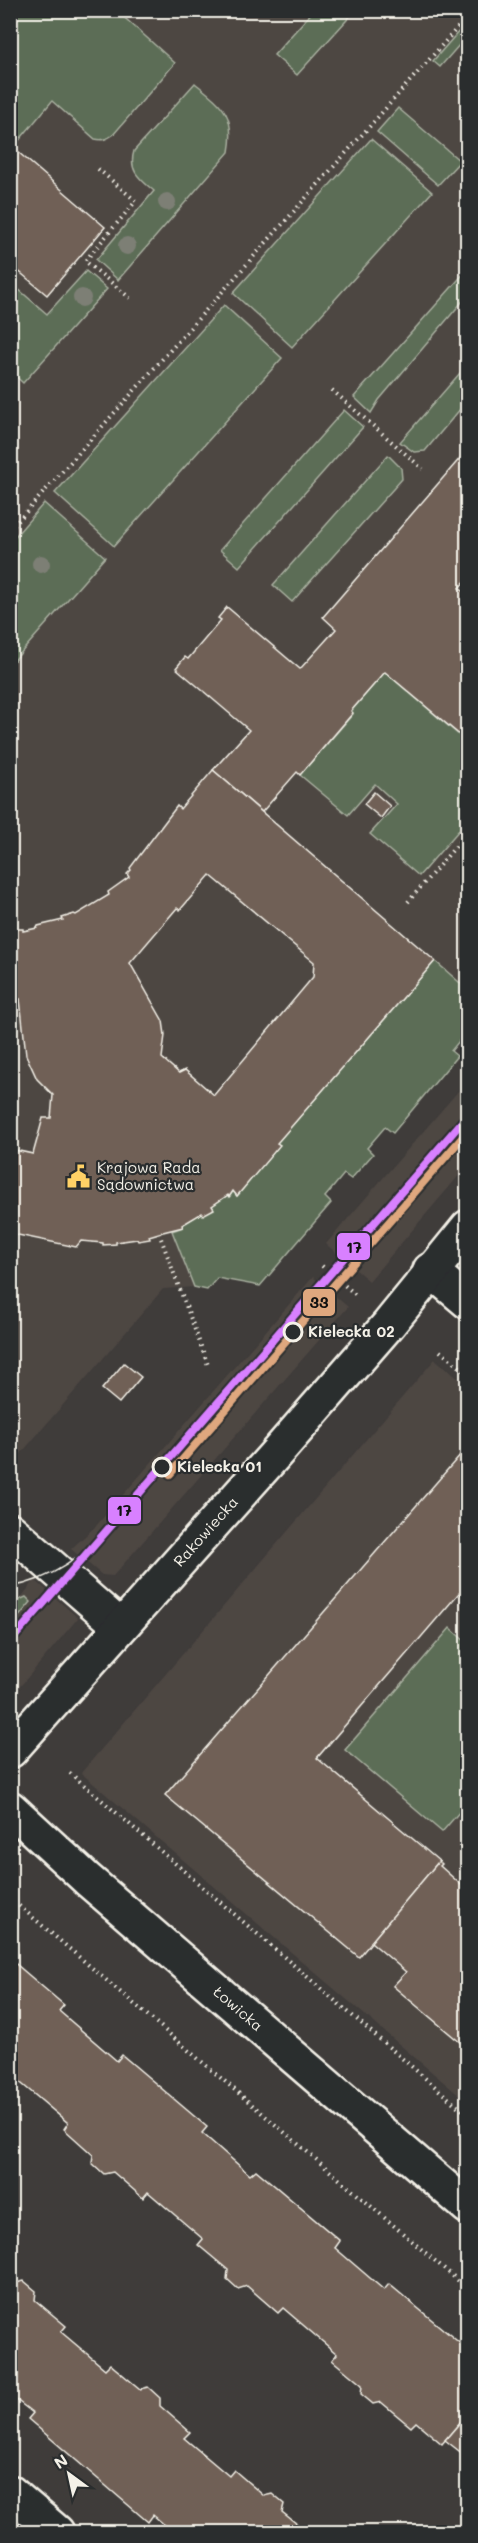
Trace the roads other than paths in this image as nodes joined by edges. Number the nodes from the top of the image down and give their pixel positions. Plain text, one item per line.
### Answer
1 (468, 1227) edge
2 (430, 1270) junction
3 (468, 1302) edge
4 (10, 1530) edge
5 (120, 1626) junction
6 (10, 1751) edge
7 (10, 1808) edge
8 (468, 2207) edge
9 (10, 2492) edge
10 (57, 2532) edge

1 - 2 street, Rakowiecka
2 - 3 street
2 - 5 street, Rakowiecka
4 - 5 street
5 - 6 street, Rakowiecka
7 - 8 street, Łowicka
9 - 10 street

